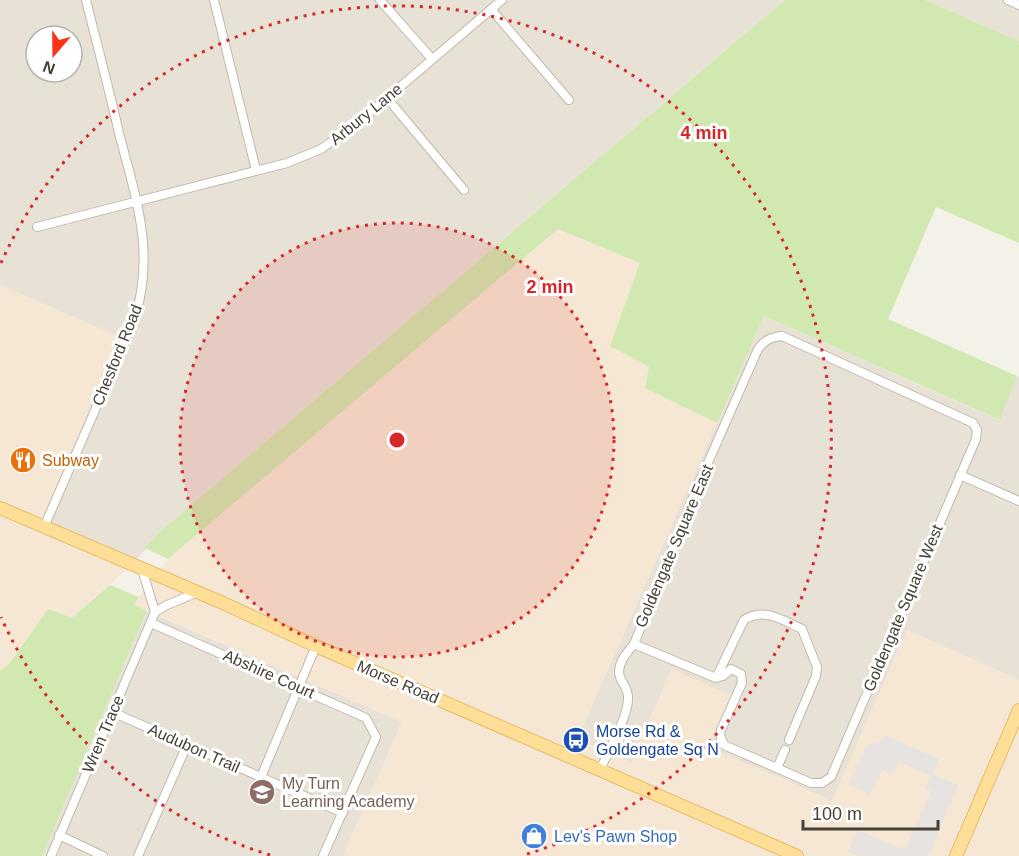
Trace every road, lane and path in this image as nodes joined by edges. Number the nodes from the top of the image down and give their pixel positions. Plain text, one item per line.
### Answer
1 (86, 0) edge
2 (214, 0) edge
3 (380, 0) edge
4 (502, 0) edge
5 (1008, 0) edge
6 (1019, 5) edge
7 (491, 9) junction
8 (432, 59) junction
9 (387, 98) junction
10 (569, 100) dead end
11 (256, 170) junction
12 (464, 190) dead end
13 (136, 200) junction
14 (37, 227) dead end
15 (782, 336) joint
16 (960, 475) junction
17 (1019, 501) edge
18 (0, 508) edge
19 (44, 527) junction
20 (142, 568) junction
21 (198, 592) junction
22 (155, 612) junction
23 (151, 623) junction
24 (634, 644) junction
25 (316, 646) junction
26 (716, 678) junction
27 (298, 687) junction
28 (1019, 710) edge
29 (112, 712) junction
30 (789, 740) dead end
31 (187, 745) junction
32 (785, 750) dead end
33 (777, 768) junction
34 (600, 770) junction
35 (261, 777) junction
36 (343, 813) junction
37 (59, 835) junction
38 (51, 856) edge
39 (103, 856) edge
40 (138, 856) edge
41 (323, 856) edge
42 (797, 856) edge
43 (956, 856) edge

1 - 13 street, Chesford Road
2 - 11 street
3 - 8 street
4 - 7 street, Arbury Lane
5 - 6 street
7 - 8 street, Arbury Lane
7 - 10 street
8 - 9 street, Arbury Lane
9 - 11 street, Arbury Lane
9 - 12 street
11 - 13 street, Arbury Lane
13 - 14 street, Arbury Lane
13 - 19 street, Chesford Road
15 - 16 street, Goldengate Square West
15 - 24 street, Goldengate Square East
16 - 17 street
16 - 33 street, Goldengate Square West
18 - 19 main road, Morse Road
19 - 20 main road, Morse Road
20 - 21 main road, Morse Road
20 - 22 street
21 - 22 street
21 - 25 main road, Morse Road
22 - 23 street, Wren Trace
23 - 27 street, Abshire Court
23 - 29 street, Wren Trace
24 - 26 street
24 - 34 street, Goldengate Square East
25 - 27 street
25 - 34 main road, Morse Road
26 - 30 street
26 - 33 street
27 - 35 street
27 - 36 street, Abshire Court
28 - 43 main road
29 - 31 street, Audubon Trail
29 - 37 street, Wren Trace
31 - 35 street, Audubon Trail
31 - 40 street
32 - 33 street
34 - 42 main road, Morse Road
35 - 36 street, Audubon Trail
36 - 41 street
37 - 38 street, Wren Trace
37 - 39 street

